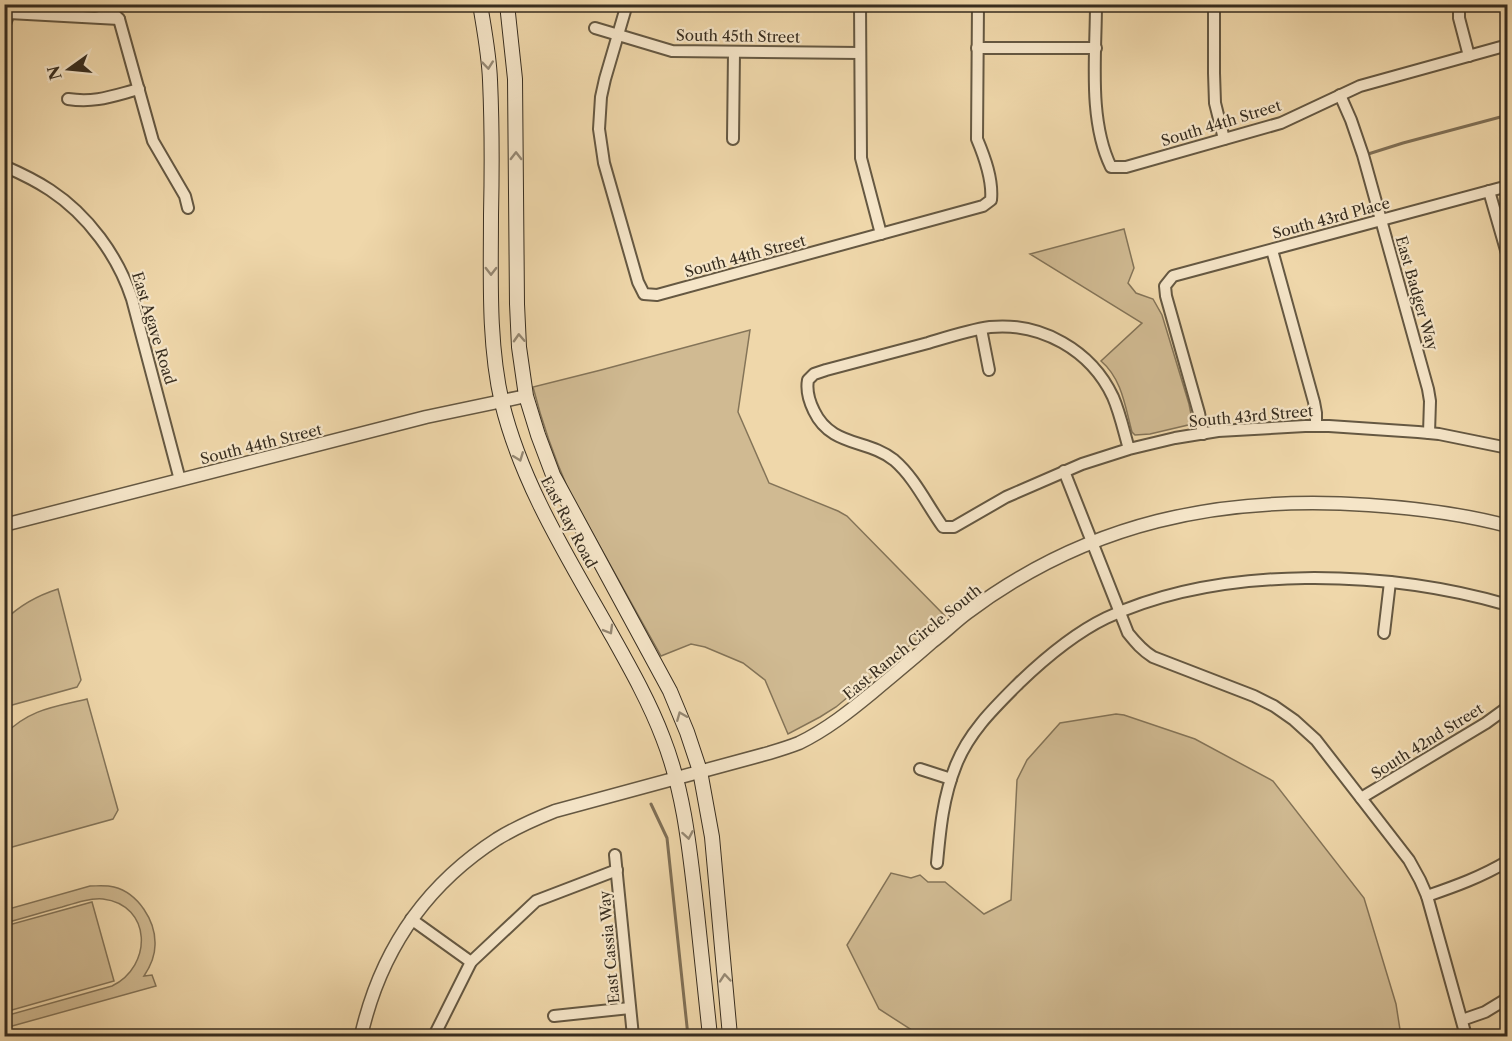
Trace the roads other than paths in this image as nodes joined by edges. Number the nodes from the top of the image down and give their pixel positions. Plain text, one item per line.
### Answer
1 (62, 4) edge
2 (480, 4) edge
3 (507, 4) edge
4 (627, 4) edge
5 (860, 4) edge
6 (978, 4) edge
7 (1096, 4) edge
8 (1214, 4) edge
9 (1459, 4) edge
10 (10, 9) edge
11 (119, 19) junction
12 (4, 27) edge
13 (595, 28) dead end
14 (618, 35) junction
15 (1508, 45) edge
16 (978, 48) junction
17 (1096, 48) junction
18 (734, 52) junction
19 (860, 53) junction
20 (1468, 56) junction
21 (138, 89) junction
22 (1340, 95) junction
23 (68, 99) dead end
24 (734, 139) dead end
25 (1224, 139) junction
26 (4, 166) edge
27 (1508, 186) edge
28 (1489, 191) junction
29 (188, 208) dead end
30 (1381, 220) junction
31 (881, 234) junction
32 (1272, 250) junction
33 (1508, 257) edge
34 (981, 329) junction
35 (989, 370) dead end
36 (526, 396) junction
37 (502, 401) junction
38 (1316, 426) junction
39 (1429, 433) junction
40 (1203, 434) junction
41 (1508, 448) edge
42 (1129, 449) junction
43 (1064, 471) junction
44 (180, 480) junction
45 (4, 525) edge
46 (1508, 526) edge
47 (1091, 541) junction
48 (1390, 582) junction
49 (1508, 605) edge
50 (1120, 613) junction
51 (1384, 633) dead end
52 (1508, 706) edge
53 (920, 769) dead end
54 (688, 775) junction
55 (951, 779) junction
56 (1361, 798) junction
57 (615, 855) dead end
58 (1508, 861) edge
59 (937, 863) dead end
60 (617, 870) junction
61 (1427, 896) junction
62 (411, 919) junction
63 (471, 962) junction
64 (1508, 998) edge
65 (630, 1008) junction
66 (728, 1015) junction
67 (554, 1016) dead end
68 (708, 1018) junction
69 (1462, 1020) junction
70 (361, 1036) edge
71 (437, 1036) edge
72 (633, 1036) edge
73 (710, 1036) edge
74 (730, 1036) edge
75 (1466, 1036) edge

1 - 11 street
2 -> 37 main road, East Ray Road
36 -> 3 main road, East Ray Road
4 - 14 street
5 - 19 street
6 - 16 street
7 - 17 street
8 - 25 street
9 - 20 street
10 - 11 street
10 - 12 street
11 - 21 street
13 - 14 street, South 45th Street
14 - 18 street, South 45th Street
14 - 31 street, South 44th Street
15 - 20 street, South 44th Street
16 - 17 street
16 - 31 street, South 44th Street
17 - 25 street, South 44th Street
18 - 19 street, South 45th Street
18 - 24 street
19 - 31 street
20 - 22 street, South 44th Street
21 - 23 street
21 - 29 street
22 - 25 street, South 44th Street
22 - 30 street, East Badger Way
26 - 44 street, East Agave Road
27 - 28 street, South 43rd Place
28 - 30 street, South 43rd Place
28 - 33 street
30 - 32 street, South 43rd Place
30 - 39 street, East Badger Way
32 - 38 street
32 - 40 street, South 43rd Place
34 - 35 street
34 - 42 street
34 - 43 street, South 43rd Street
36 - 37 street, South 44th Street
54 -> 36 main road, East Ray Road
37 - 44 street, South 44th Street
37 -> 54 main road, East Ray Road
38 - 39 street, South 43rd Street
38 - 40 street, South 43rd Street
39 - 41 street, South 43rd Street
40 - 42 street, South 43rd Street
42 - 43 street, South 43rd Street
43 - 47 street
44 - 45 street, South 44th Street
46 - 47 street, East Ranch Circle South
47 - 50 street
47 - 54 street, East Ranch Circle South
48 - 49 street
48 - 50 street
48 - 51 street
50 - 55 street
50 - 56 street
52 - 56 street, South 42nd Street
53 - 55 street
54 - 62 street, East Ranch Circle South
66 -> 54 main road, East Ray Road
54 -> 68 main road, East Ray Road
55 - 59 street
56 - 61 street
57 - 60 street, East Cassia Way
58 - 61 street
60 - 63 street
60 - 65 street, East Cassia Way
61 - 69 street
62 - 63 street
62 - 70 street, East Ranch Circle South
63 - 71 street
64 - 69 street
65 - 67 street
65 - 72 street, East Cassia Way
66 - 68 main road
66 - 74 main road, East Ray Road
68 - 73 main road, East Ray Road
69 - 75 street

